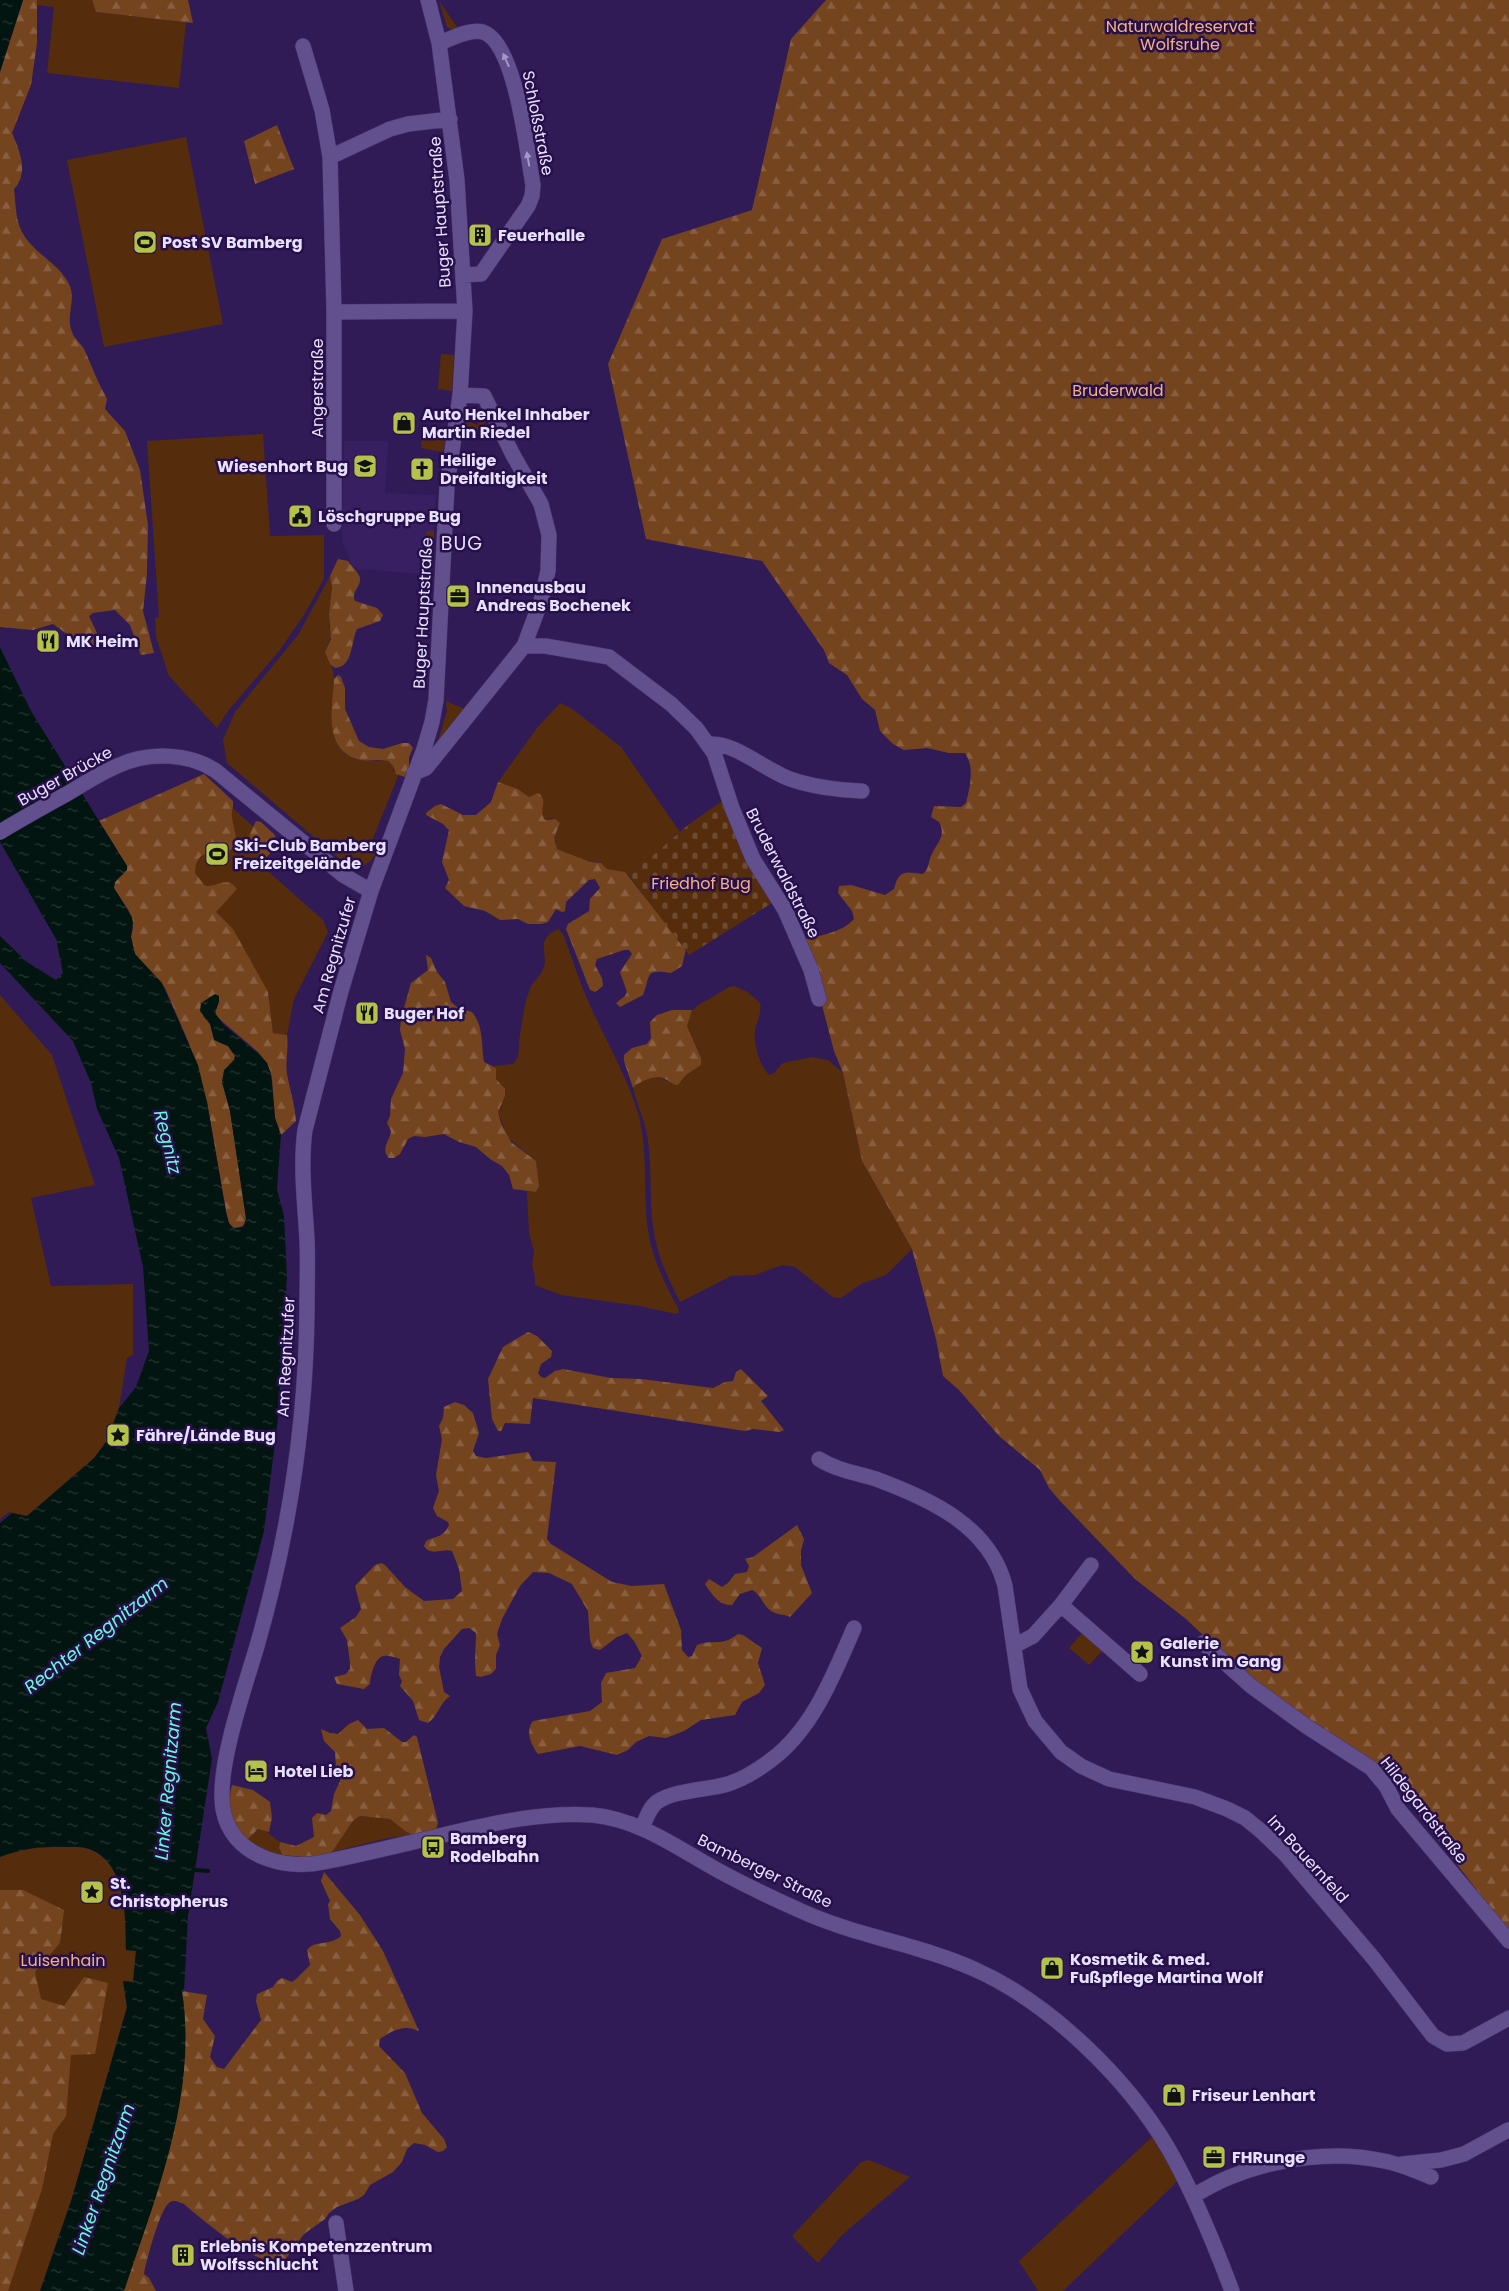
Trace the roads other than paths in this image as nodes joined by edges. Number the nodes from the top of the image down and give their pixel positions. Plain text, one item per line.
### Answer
1 (428, 0) edge
2 (439, 43) junction
3 (303, 46) dead end
4 (450, 119) junction
5 (330, 156) junction
6 (463, 275) junction
7 (465, 311) junction
8 (334, 312) junction
9 (460, 395) junction
10 (334, 524) dead end
11 (524, 646) junction
12 (709, 744) junction
13 (414, 773) junction
14 (862, 791) dead end
15 (0, 832) edge
16 (371, 891) junction
17 (818, 999) dead end
18 (818, 1459) dead end
19 (1091, 1565) dead end
20 (1061, 1605) junction
21 (854, 1628) dead end
22 (1203, 1642) dead end
23 (1014, 1646) junction
24 (1140, 1674) dead end
25 (228, 1825) joint
26 (642, 1828) junction
27 (1509, 1941) edge
28 (1509, 2018) edge
29 (1508, 2130) edge
30 (1395, 2165) junction
31 (1431, 2177) dead end
32 (1193, 2196) junction
33 (336, 2223) dead end
34 (346, 2291) edge
35 (1232, 2291) edge

1 - 2 street, Buger Hauptstraße
2 - 4 street, Buger Hauptstraße
6 -> 2 street, Schloßstraße
3 - 5 street, Angerstraße
4 - 5 street
4 - 6 street, Buger Hauptstraße
5 - 8 street, Angerstraße
6 - 7 street, Buger Hauptstraße
7 - 8 street
7 - 9 street, Buger Hauptstraße
8 - 10 street, Angerstraße
9 - 11 street
9 - 13 street, Buger Hauptstraße
11 - 12 street, Bruderwaldstraße
11 - 13 street
12 - 14 street
12 - 17 street, Bruderwaldstraße
13 - 16 street, Buger Hauptstraße
15 - 16 street, Buger Brücke
16 - 25 street, Am Regnitzufer
18 - 23 street, Im Bauernfeld
19 - 20 street
20 - 23 street
20 - 24 street
21 - 26 street
22 - 27 street, Hildegardstraße
23 - 28 street, Im Bauernfeld
25 - 26 street, Bamberger Straße
26 - 32 street, Bamberger Straße
29 - 30 street
30 - 31 street
30 - 32 street
32 - 35 street, Bamberger Straße
33 - 34 street

